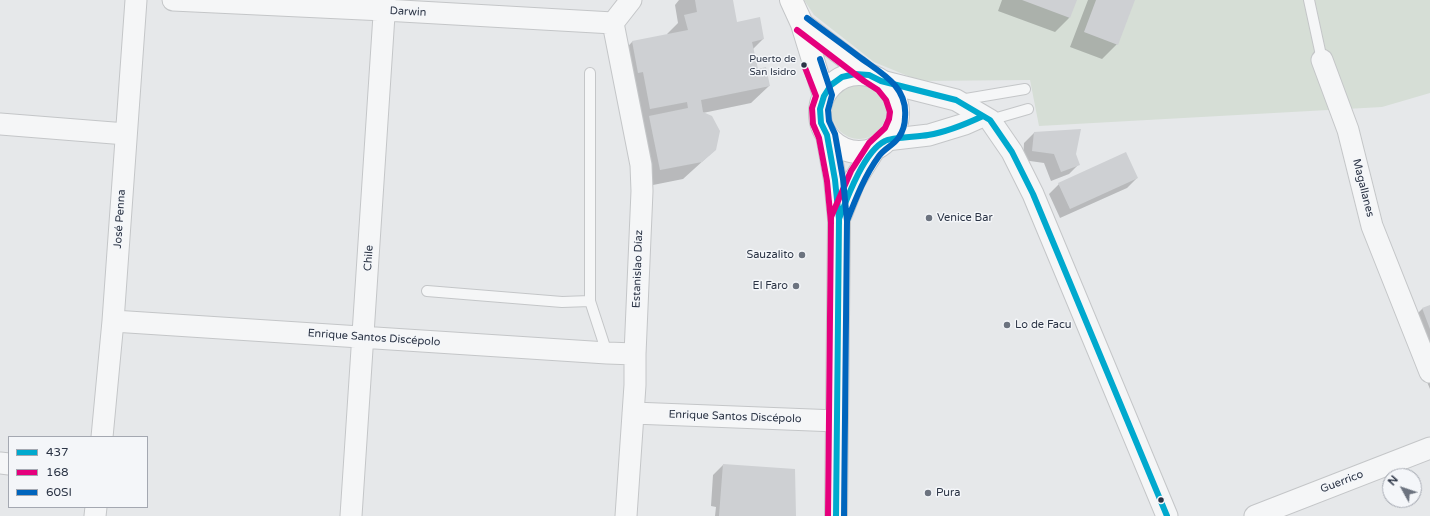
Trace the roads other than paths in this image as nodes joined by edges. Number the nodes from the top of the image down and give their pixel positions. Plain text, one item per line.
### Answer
1 (136, 0) edge
2 (173, 0) edge
3 (631, 0) edge
4 (791, 0) edge
5 (1309, 0) edge
6 (385, 5) edge
7 (613, 23) junction
8 (802, 24) junction
9 (1322, 60) joint
10 (590, 73) dead end
11 (875, 78) junction
12 (1025, 88) dead end
13 (824, 96) junction
14 (956, 100) junction
15 (1028, 109) dead end
16 (987, 118) junction
17 (0, 124) edge
18 (126, 134) junction
19 (827, 135) junction
20 (881, 144) junction
21 (839, 219) junction
22 (427, 291) dead end
23 (590, 301) junction
24 (113, 321) junction
25 (364, 337) junction
26 (607, 353) junction
27 (635, 354) junction
28 (1430, 372) edge
29 (633, 413) junction
30 (836, 421) junction
31 (102, 436) edge
32 (1430, 448) edge
33 (351, 516) edge
34 (626, 516) edge
35 (836, 516) edge
36 (1167, 516) edge
37 (1255, 516) edge

1 - 18 street, José Penna
2 - 6 street, Darwin
3 - 7 street
4 - 8 street
5 - 9 lane, Magallanes
6 - 7 street, Darwin
6 - 25 street, Chile
7 - 27 street, Estanislao Díaz
8 - 11 street
8 - 13 street
9 - 28 street, Magallanes
10 - 23 lane
11 - 13 street
11 - 14 street
11 - 20 street
12 - 14 lane
13 - 19 street
14 - 16 street
15 - 16 lane
16 - 20 street
16 - 36 street
17 - 18 street
18 - 24 street, José Penna
19 - 20 street
19 - 21 street
20 - 21 street
21 - 30 street
22 - 23 lane
23 - 26 lane
24 - 25 street, Enrique Santos Discépolo
24 - 31 street, José Penna
25 - 26 street, Enrique Santos Discépolo
25 - 33 street, Chile
26 - 27 street, Enrique Santos Discépolo
27 - 29 street, Estanislao Díaz
29 - 30 street, Enrique Santos Discépolo
29 - 34 street, Estanislao Díaz
30 - 35 street
32 - 37 street, Guerrico

